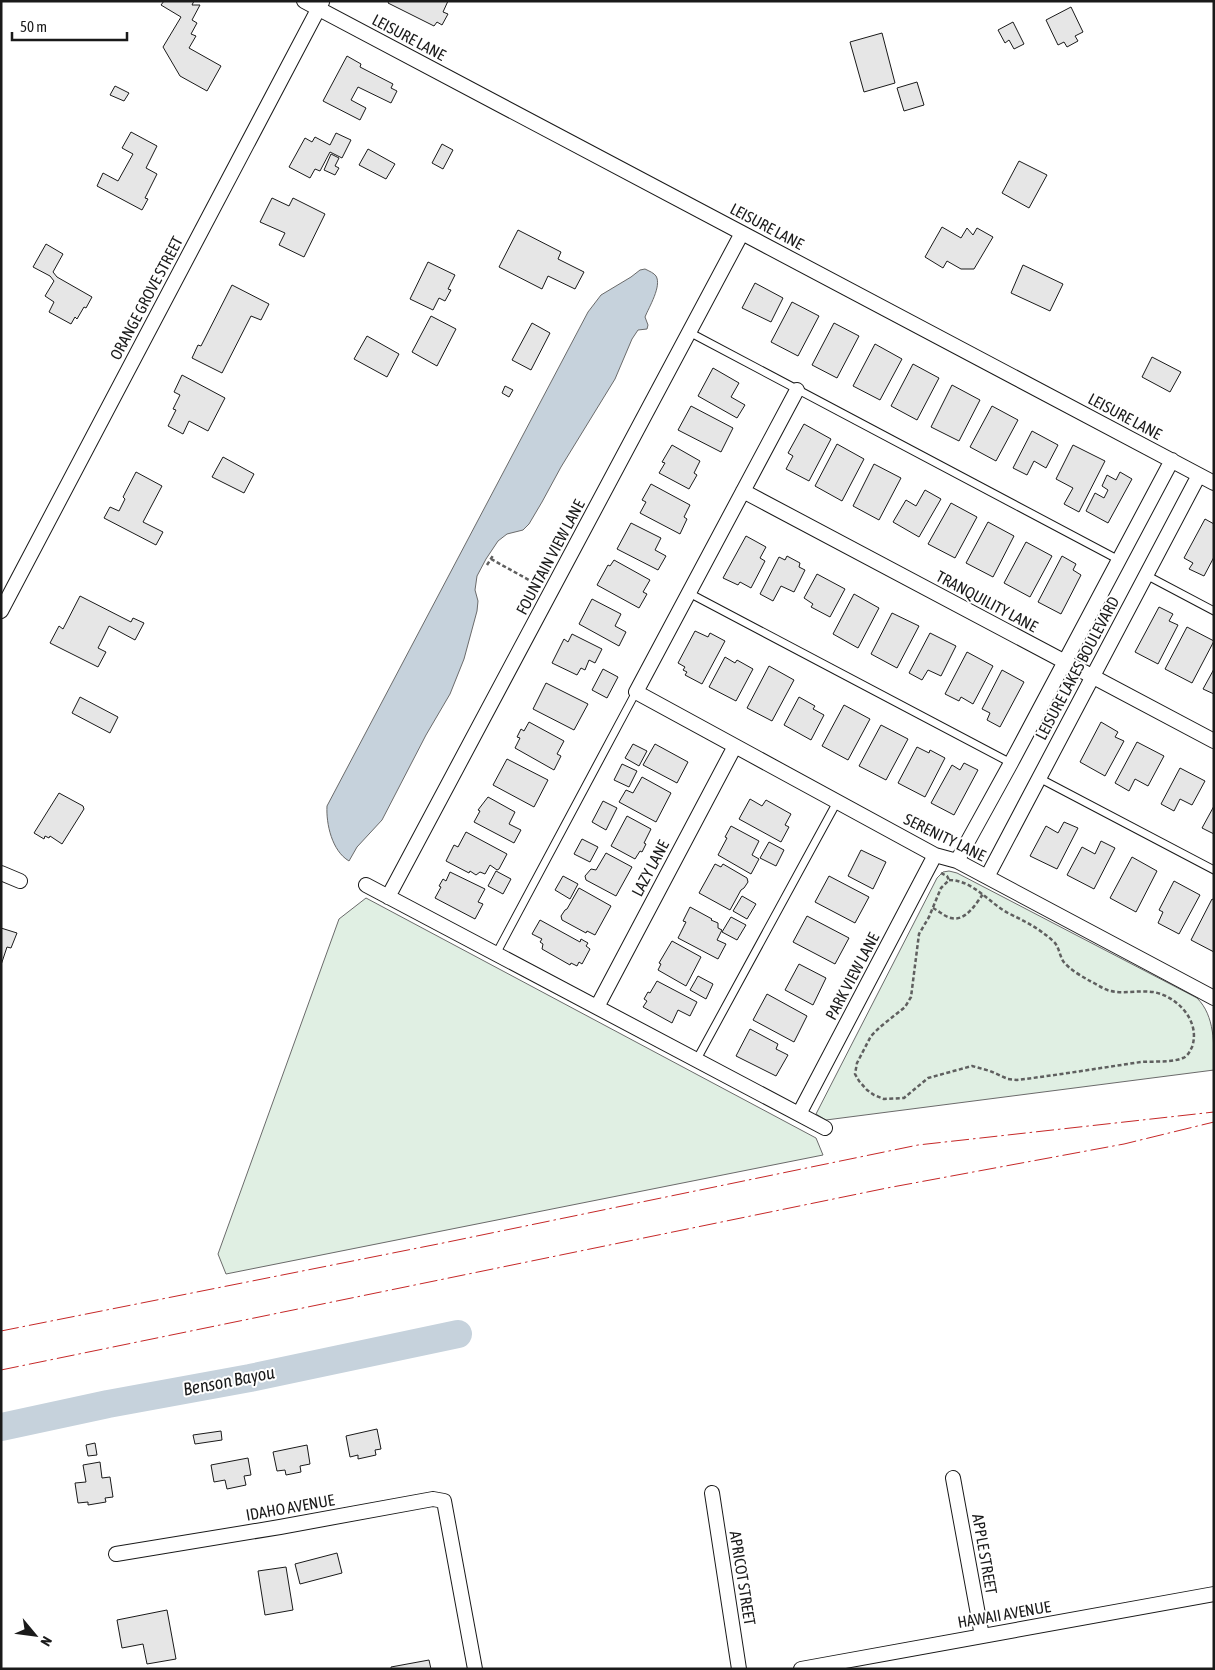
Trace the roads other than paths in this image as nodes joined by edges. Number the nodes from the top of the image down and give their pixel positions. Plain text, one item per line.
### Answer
1 (304, 1) edge
2 (320, 5) edge
3 (742, 233) junction
4 (689, 332) junction
5 (797, 390) junction
6 (1172, 460) junction
7 (1199, 475) junction
8 (1214, 483) edge
9 (743, 491) junction
10 (1119, 560) junction
11 (1146, 575) junction
12 (689, 593) junction
13 (1, 610) edge
14 (1214, 611) edge
15 (1065, 662) junction
16 (1092, 677) junction
17 (636, 692) junction
18 (1214, 741) edge
19 (735, 746) junction
20 (1011, 763) junction
21 (1038, 778) junction
22 (837, 802) junction
23 (935, 855) junction
24 (957, 860) junction
25 (1214, 870) edge
26 (1, 873) edge
27 (987, 877) junction
28 (20, 881) dead end
29 (366, 885) dead end
30 (388, 897) junction
31 (496, 954) junction
32 (1214, 998) edge
33 (597, 1007) junction
34 (696, 1059) junction
35 (799, 1114) junction
36 (825, 1128) dead end
37 (954, 1478) dead end
38 (712, 1493) dead end
39 (116, 1554) dead end
40 (1214, 1594) edge
41 (982, 1636) junction
42 (475, 1669) edge
43 (739, 1669) edge
44 (801, 1669) edge

1 - 2 street, LEISURE LANE
2 - 3 street, LEISURE LANE
2 - 13 street, ORANGE GROVE STREET
3 - 4 street, FOUNTAIN VIEW LANE
3 - 6 street, LEISURE LANE
4 - 5 lane
4 - 30 street, FOUNTAIN VIEW LANE
5 - 9 street
5 - 10 lane
6 - 7 street, LEISURE LANE
6 - 10 street, LEISURE LAKES BOULEVARD
7 - 8 street, LEISURE LANE
7 - 11 street, LEISURE LAKES BOULEVARD
9 - 12 street
9 - 15 street, TRANQUILITY LANE
10 - 15 street, LEISURE LAKES BOULEVARD
11 - 14 lane
11 - 16 street, LEISURE LAKES BOULEVARD
12 - 17 street
12 - 20 lane
15 - 16 street, TRANQUILITY LANE
15 - 20 street, LEISURE LAKES BOULEVARD
16 - 18 street, TRANQUILITY LANE
16 - 21 street, LEISURE LAKES BOULEVARD
17 - 19 street, SERENITY LANE
17 - 31 lane
19 - 22 street, SERENITY LANE
19 - 33 street, LAZY LANE
20 - 24 street, LEISURE LAKES BOULEVARD
21 - 25 lane
21 - 27 street, LEISURE LAKES BOULEVARD
22 - 23 street, SERENITY LANE
22 - 34 lane
23 - 24 street, SERENITY LANE
23 - 35 street, PARK VIEW LANE
24 - 27 street, SERENITY LANE
26 - 28 street
27 - 32 street, SERENITY LANE
29 - 30 street
30 - 31 street
31 - 33 street
33 - 34 street
34 - 35 street
35 - 36 street
37 - 41 street, APPLE STREET
38 - 43 street, APRICOT STREET
39 - 42 street, IDAHO AVENUE
40 - 41 street, HAWAII AVENUE
41 - 44 street, HAWAII AVENUE

